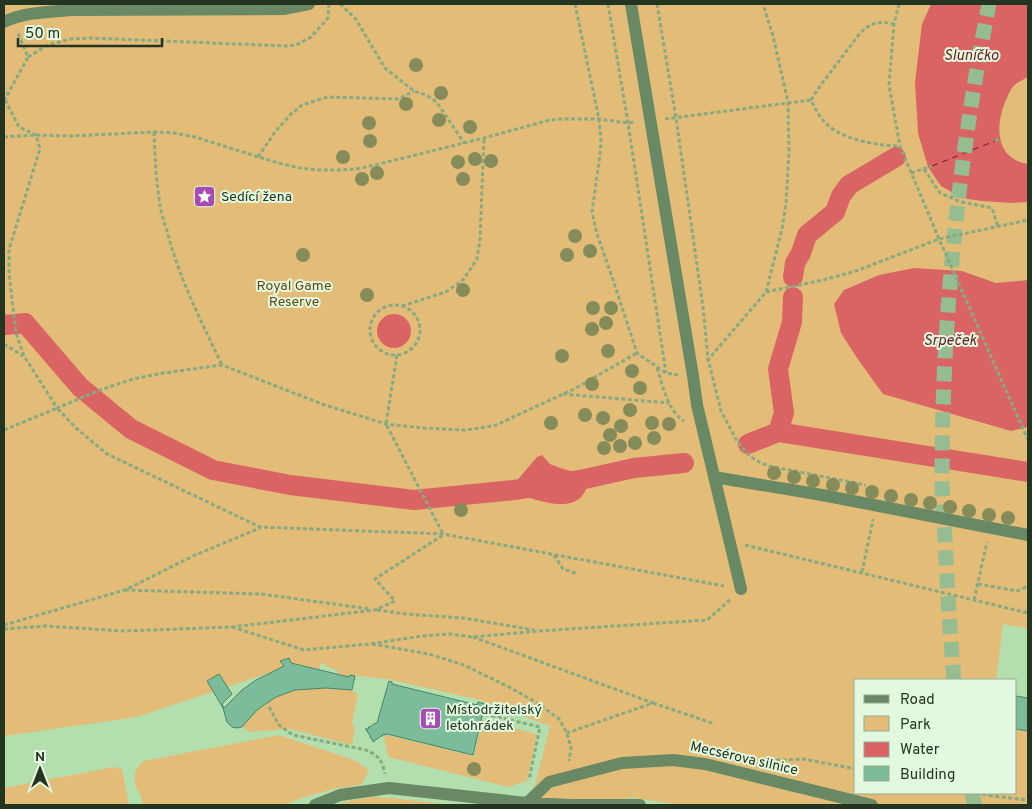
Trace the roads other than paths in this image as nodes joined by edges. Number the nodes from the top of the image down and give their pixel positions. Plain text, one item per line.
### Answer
1 (309, 4) edge
2 (631, 4) edge
3 (8, 20) edge
4 (714, 477) junction
5 (1028, 535) edge
6 (742, 589) road end
7 (526, 802) junction
8 (315, 805) edge
9 (640, 805) edge
10 (872, 805) edge

1 - 3 street
2 - 4 street
4 - 5 street
4 - 6 street
7 - 8 street
7 - 9 street
7 - 10 street, Mecsérova silnice

